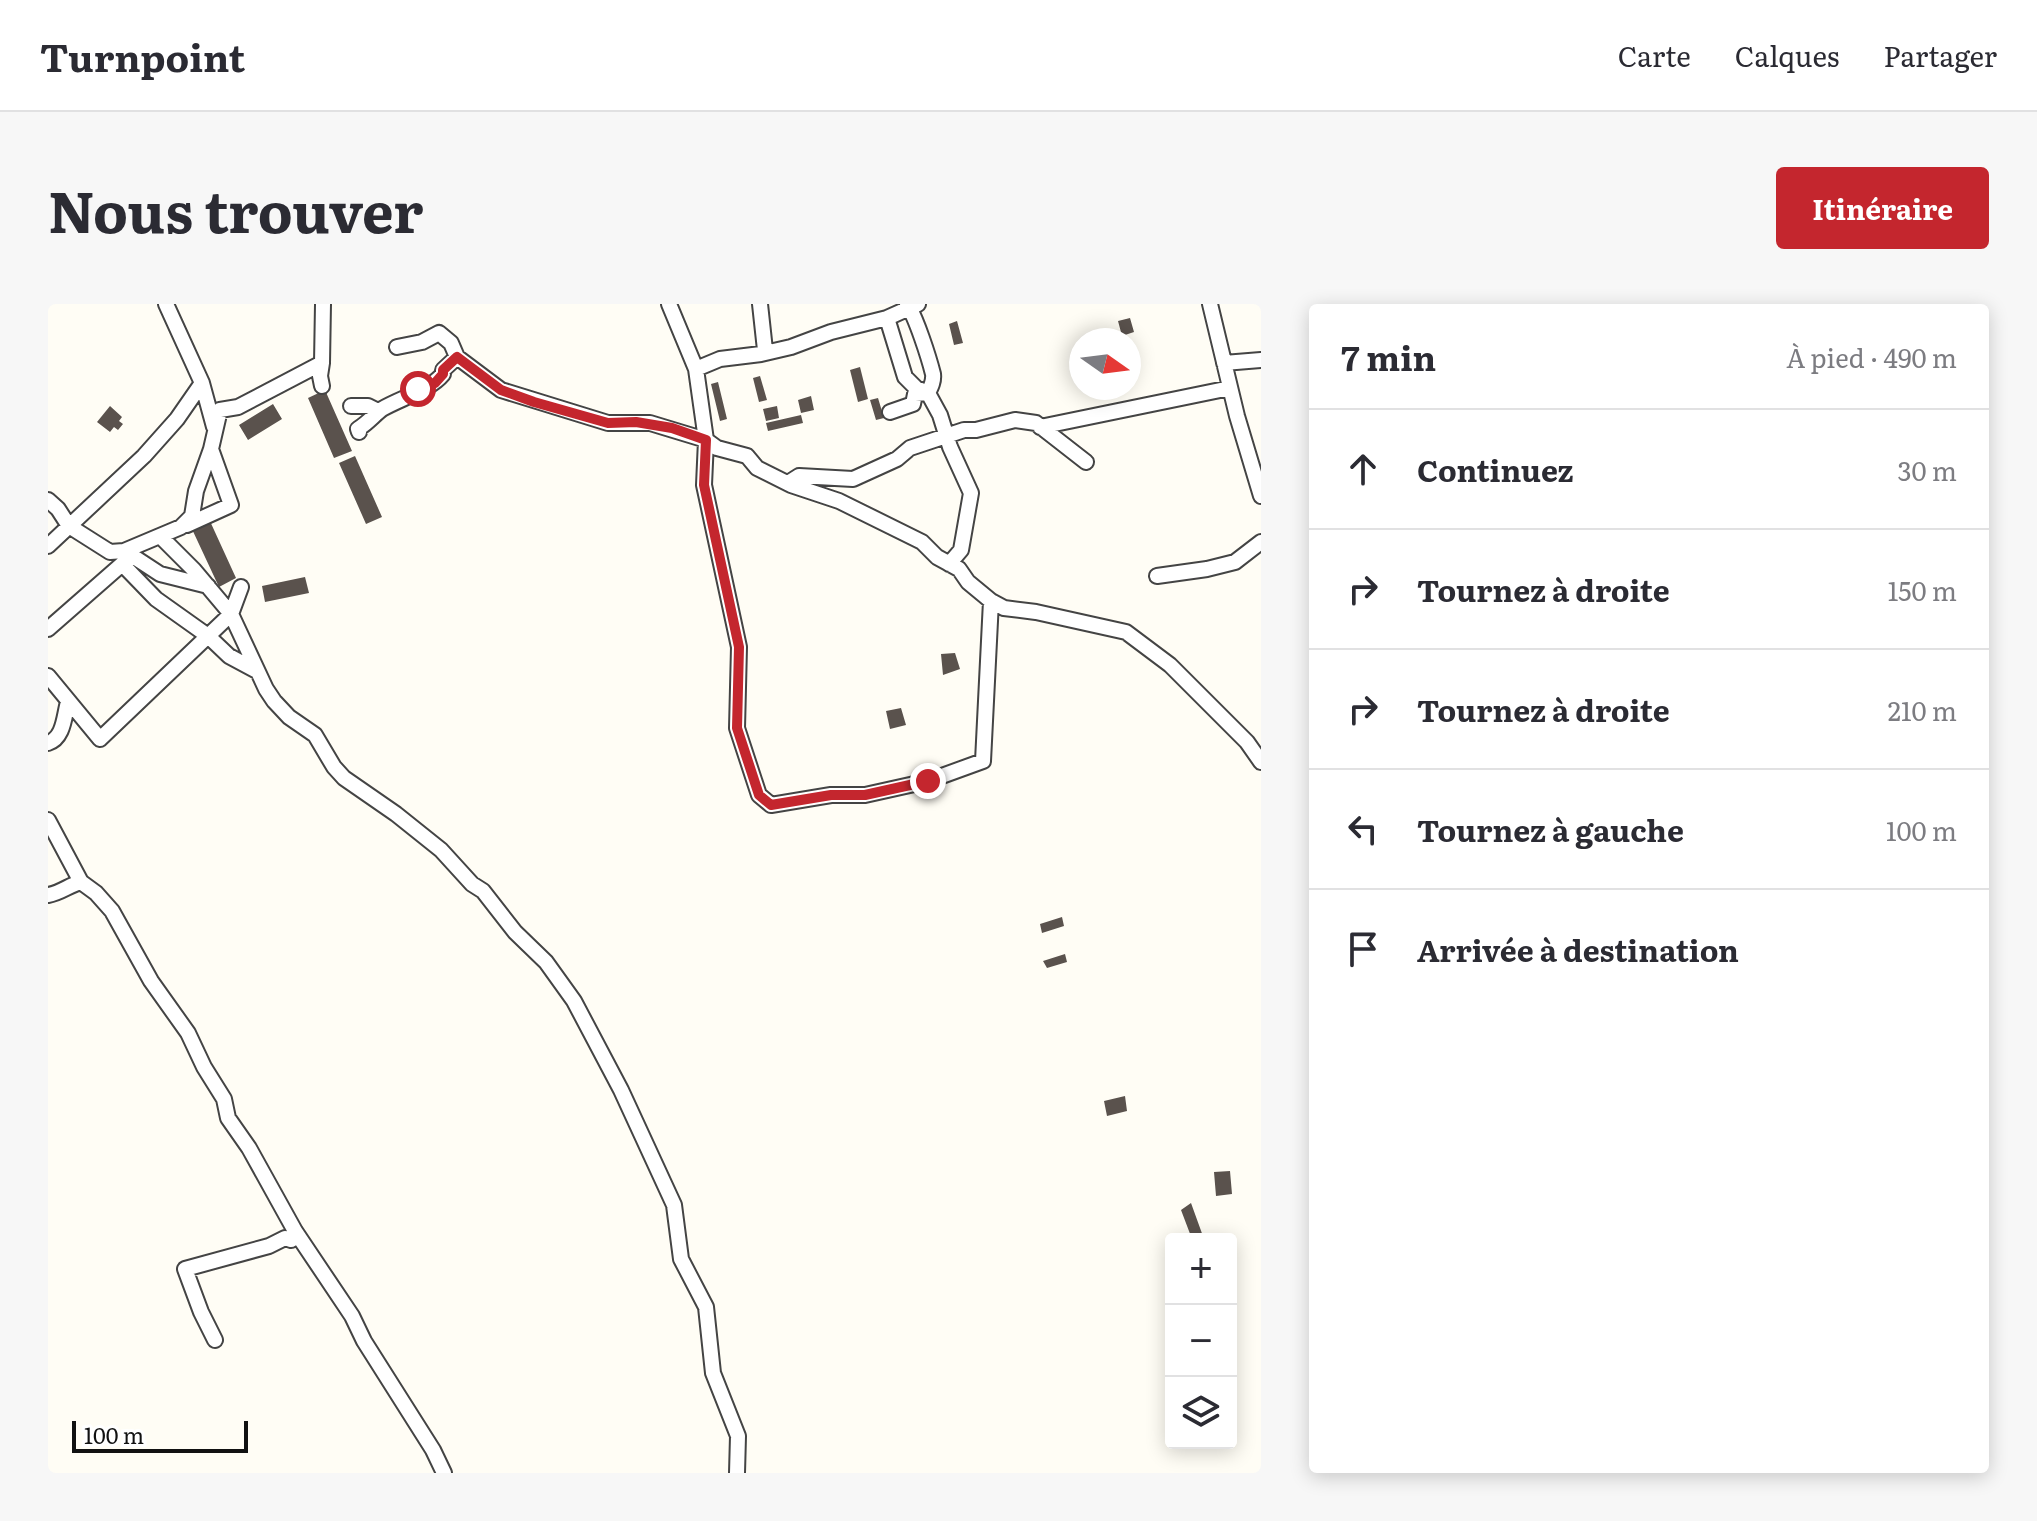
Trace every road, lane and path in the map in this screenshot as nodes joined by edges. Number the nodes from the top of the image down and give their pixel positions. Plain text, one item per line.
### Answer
1 (166, 304) edge
2 (323, 304) edge
3 (669, 304) edge
4 (760, 304) edge
5 (1210, 304) edge
6 (904, 308) edge
7 (397, 347) dead end
8 (761, 354) junction
9 (457, 357) junction
10 (1261, 360) edge
11 (1224, 363) junction
12 (696, 369) junction
13 (202, 383) junction
14 (1230, 388) junction
15 (928, 393) junction
16 (351, 406) dead end
17 (378, 411) junction
18 (890, 412) dead end
19 (1040, 427) junction
20 (214, 428) junction
21 (945, 430) junction
22 (359, 432) dead end
23 (706, 440) junction
24 (211, 449) junction
25 (1086, 462) dead end
26 (788, 483) junction
27 (1261, 496) edge
28 (48, 500) edge
29 (69, 526) junction
30 (181, 527) junction
31 (160, 536) junction
32 (144, 542) junction
33 (1261, 542) edge
34 (48, 546) edge
35 (128, 558) junction
36 (949, 564) junction
37 (1157, 576) dead end
38 (208, 586) junction
39 (241, 587) dead end
40 (991, 601) junction
41 (231, 614) junction
42 (48, 629) edge
43 (208, 636) junction
44 (258, 672) junction
45 (48, 676) edge
46 (68, 702) junction
47 (48, 743) edge
48 (1261, 762) edge
49 (48, 820) edge
50 (81, 882) junction
51 (48, 895) edge
52 (297, 1235) junction
53 (215, 1340) dead end
54 (444, 1473) edge
55 (737, 1473) edge

1 - 13 street
2 - 20 street
3 - 12 street
4 - 8 street
5 - 11 street
6 - 8 street
6 - 15 street
6 - 15 street
7 - 9 street
8 - 12 street
9 - 17 street
9 - 23 street
10 - 11 street
11 - 14 street
12 - 23 street
13 - 20 street
13 - 29 street
14 - 19 street
14 - 27 street
15 - 18 street
15 - 21 street
16 - 17 street
17 - 22 street
19 - 21 street
19 - 25 street
20 - 24 street
21 - 26 street
21 - 36 street
23 - 26 street
23 - 40 street
24 - 30 street
24 - 30 street
26 - 36 street
28 - 29 street
29 - 32 street
29 - 34 street
30 - 31 street
31 - 32 street
31 - 38 street
32 - 35 street
33 - 37 street
35 - 38 street
35 - 42 street
35 - 43 street
36 - 40 street
38 - 41 street
39 - 41 street
40 - 48 street
41 - 43 street
41 - 44 street
43 - 44 street
43 - 46 street
44 - 55 street
45 - 46 street
46 - 47 street
49 - 50 street
50 - 51 street
50 - 52 street
52 - 53 street
52 - 54 street

